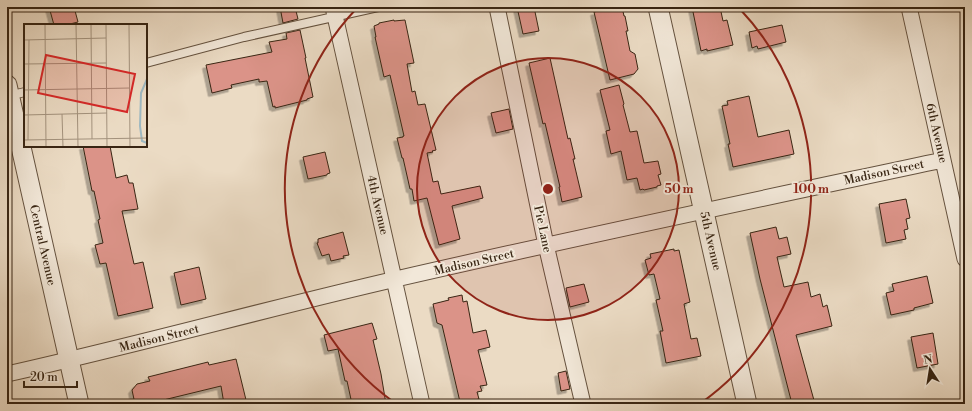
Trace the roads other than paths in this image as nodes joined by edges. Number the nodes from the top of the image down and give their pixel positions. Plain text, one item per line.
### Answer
1 (378, 7) edge
2 (497, 7) edge
3 (658, 7) edge
4 (909, 7) edge
5 (334, 12) edge
6 (147, 63) edge
7 (12, 92) edge
8 (943, 160) junction
9 (704, 211) junction
10 (546, 246) junction
11 (965, 260) edge
12 (394, 280) junction
13 (69, 360) junction
14 (7, 374) edge
15 (79, 404) edge
16 (422, 404) edge
17 (583, 404) edge
18 (748, 404) edge

1 - 5 lane
2 - 10 street, Pie Lane
3 - 9 street, 5th Avenue
4 - 8 street, 6th Avenue
5 - 6 lane
5 - 12 street, 4th Avenue
7 - 13 street, Central Avenue
8 - 9 street, Madison Street
8 - 11 street, 6th Avenue
9 - 10 street, Madison Street
9 - 18 street, 5th Avenue
10 - 12 street, Madison Street
10 - 17 street, Pie Lane
12 - 13 street, Madison Street
12 - 16 street, 4th Avenue
13 - 14 street, Madison Street
13 - 15 street, Central Avenue

